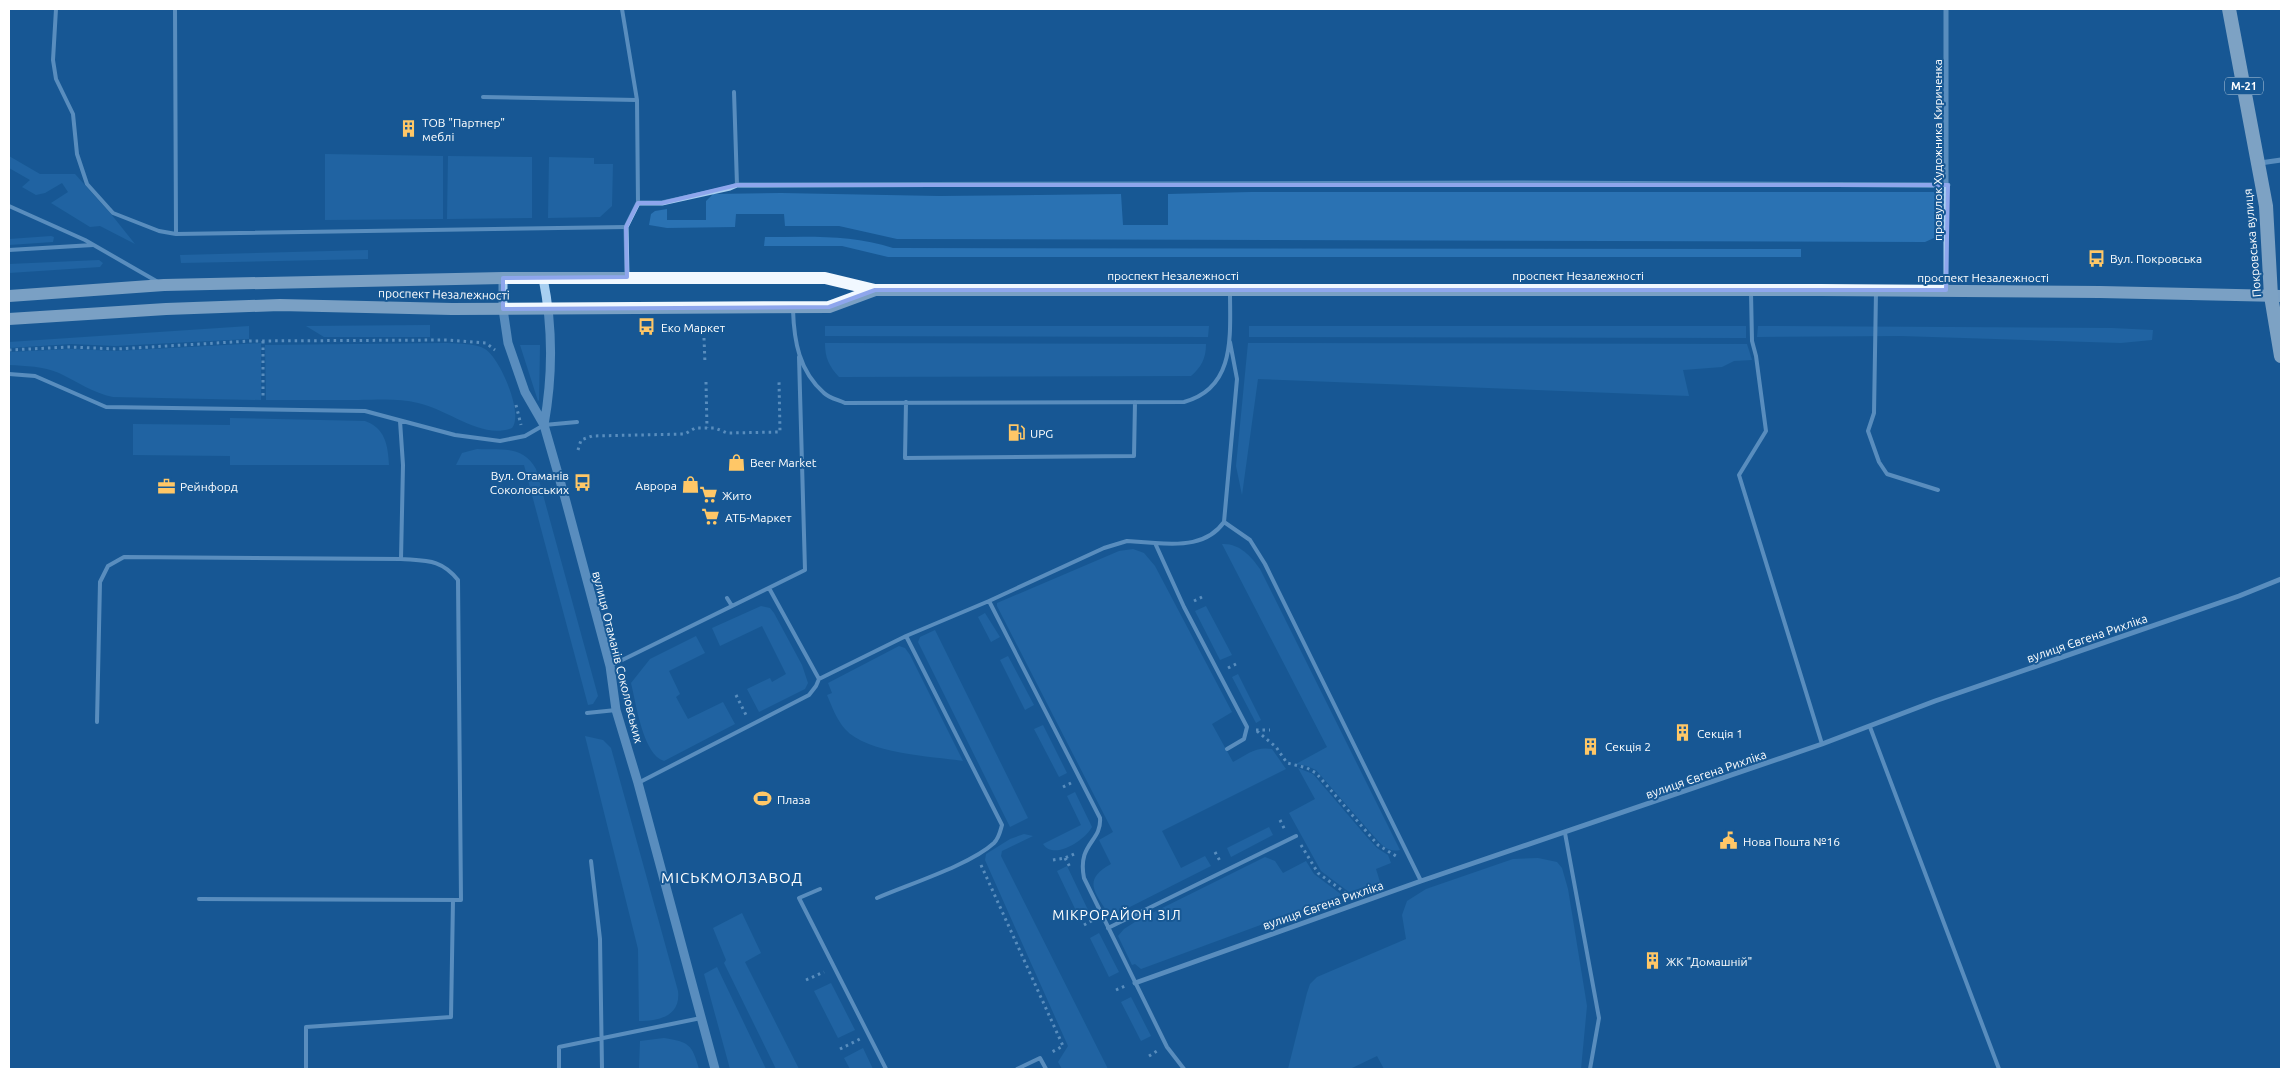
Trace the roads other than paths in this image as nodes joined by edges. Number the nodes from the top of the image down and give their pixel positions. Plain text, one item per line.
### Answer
1 (56, 9) edge
2 (175, 9) edge
3 (622, 9) edge
4 (1946, 9) edge
5 (2229, 9) edge
6 (734, 92) dead end
7 (483, 97) dead end
8 (637, 100) junction
9 (2281, 160) edge
10 (2258, 163) junction
11 (737, 185) junction
12 (1948, 185) junction
13 (638, 204) junction
14 (9, 206) edge
15 (626, 227) junction
16 (176, 234) junction
17 (93, 244) junction
18 (9, 250) edge
19 (504, 278) junction
20 (543, 278) junction
21 (627, 278) junction
22 (164, 285) junction
23 (1230, 289) junction
24 (875, 290) junction
25 (1751, 290) junction
26 (1876, 290) junction
27 (1946, 290) junction
28 (9, 296) edge
29 (2276, 296) edge
30 (792, 308) junction
31 (503, 309) junction
32 (550, 309) junction
33 (9, 319) edge
34 (1230, 340) junction
35 (799, 354) junction
36 (2281, 356) edge
37 (9, 374) edge
38 (906, 402) junction
39 (1135, 402) junction
40 (400, 421) junction
41 (577, 422) dead end
42 (544, 425) junction
43 (1938, 490) dead end
44 (1224, 522) junction
45 (1155, 544) junction
46 (401, 560) junction
47 (2281, 579) edge
48 (769, 588) junction
49 (727, 598) dead end
50 (989, 601) junction
51 (732, 606) junction
52 (906, 636) junction
53 (610, 666) junction
54 (819, 679) junction
55 (616, 710) junction
56 (588, 713) dead end
57 (96, 722) dead end
58 (1870, 727) junction
59 (1822, 744) junction
60 (1227, 749) dead end
61 (638, 783) junction
62 (1565, 833) junction
63 (1296, 836) road end
64 (591, 861) dead end
65 (1421, 881) junction
66 (820, 888) dead end
67 (878, 898) dead end
68 (199, 899) dead end
69 (453, 900) junction
70 (1108, 928) junction
71 (1135, 983) junction
72 (701, 1018) junction
73 (600, 1038) junction
74 (306, 1069) edge
75 (559, 1069) edge
76 (602, 1069) edge
77 (715, 1069) edge
78 (886, 1069) edge
79 (1017, 1069) edge
80 (1046, 1069) edge
81 (1184, 1069) edge
82 (1590, 1069) edge
83 (1999, 1069) edge

1 - 16 lane
2 - 16 lane
3 - 8 lane
4 - 12 street, провулок Художника Кириченка
5 - 10 highway, Покровська вулиця / М-21
6 - 11 lane
7 - 8 lane
8 - 13 lane
9 - 10 street
10 - 29 highway, Покровська вулиця / М-21
11 - 12 street
11 - 13 street
12 - 27 street, провулок Художника Кириченка
13 - 15 street
14 - 17 lane
15 - 16 lane
15 - 21 street
17 - 18 lane
17 - 22 lane
19 - 20 main road, проспект Незалежності
19 - 22 main road, проспект Незалежності
19 - 31 street, вулиця Отаманів Соколовських
20 - 21 main road, проспект Незалежності
20 - 32 street, вулиця Отаманів Соколовських
21 - 24 main road, проспект Незалежності
22 - 28 main road, проспект Незалежності
23 - 24 main road, проспект Незалежності
23 - 25 main road, проспект Незалежності
23 - 34 lane
24 - 30 main road, проспект Незалежності
25 - 26 main road, проспект Незалежності
25 - 59 lane
26 - 27 main road, проспект Незалежності
26 - 43 lane
27 - 29 main road, проспект Незалежності
29 - 36 highway, Покровська вулиця / М-21
30 - 32 main road, проспект Незалежності
30 - 35 lane
31 - 32 main road, проспект Незалежності
31 - 33 main road, проспект Незалежності
31 - 42 street, вулиця Отаманів Соколовських
32 - 42 street, вулиця Отаманів Соколовських
34 - 39 lane
34 - 44 lane
35 - 38 lane
35 - 48 lane
37 - 40 lane
38 - 39 lane
38 - 39 lane
40 - 42 lane
40 - 46 lane
41 - 42 lane
42 - 53 street, вулиця Отаманів Соколовських
44 - 45 lane
44 - 65 lane
45 - 50 lane
45 - 60 lane
46 - 57 lane
46 - 69 lane
47 - 58 street, вулиця Євгена Рихліка
48 - 51 lane
48 - 54 lane
49 - 51 lane
50 - 52 lane
50 - 70 lane
51 - 53 lane
52 - 54 lane
52 - 67 lane
53 - 55 street, вулиця Отаманів Соколовських
54 - 61 lane
55 - 56 lane
55 - 61 street, вулиця Отаманів Соколовських
58 - 59 street, вулиця Євгена Рихліка
58 - 83 lane
59 - 62 street, вулиця Євгена Рихліка
61 - 72 street, вулиця Отаманів Соколовських
62 - 65 street, вулиця Євгена Рихліка
62 - 82 lane
63 - 70 lane
64 - 73 lane
65 - 71 street, вулиця Євгена Рихліка
66 - 78 lane
68 - 69 lane
69 - 74 lane
70 - 71 lane
71 - 81 lane
72 - 73 lane
72 - 77 street, вулиця Отаманів Соколовських
73 - 75 lane
73 - 76 lane
79 - 80 lane

